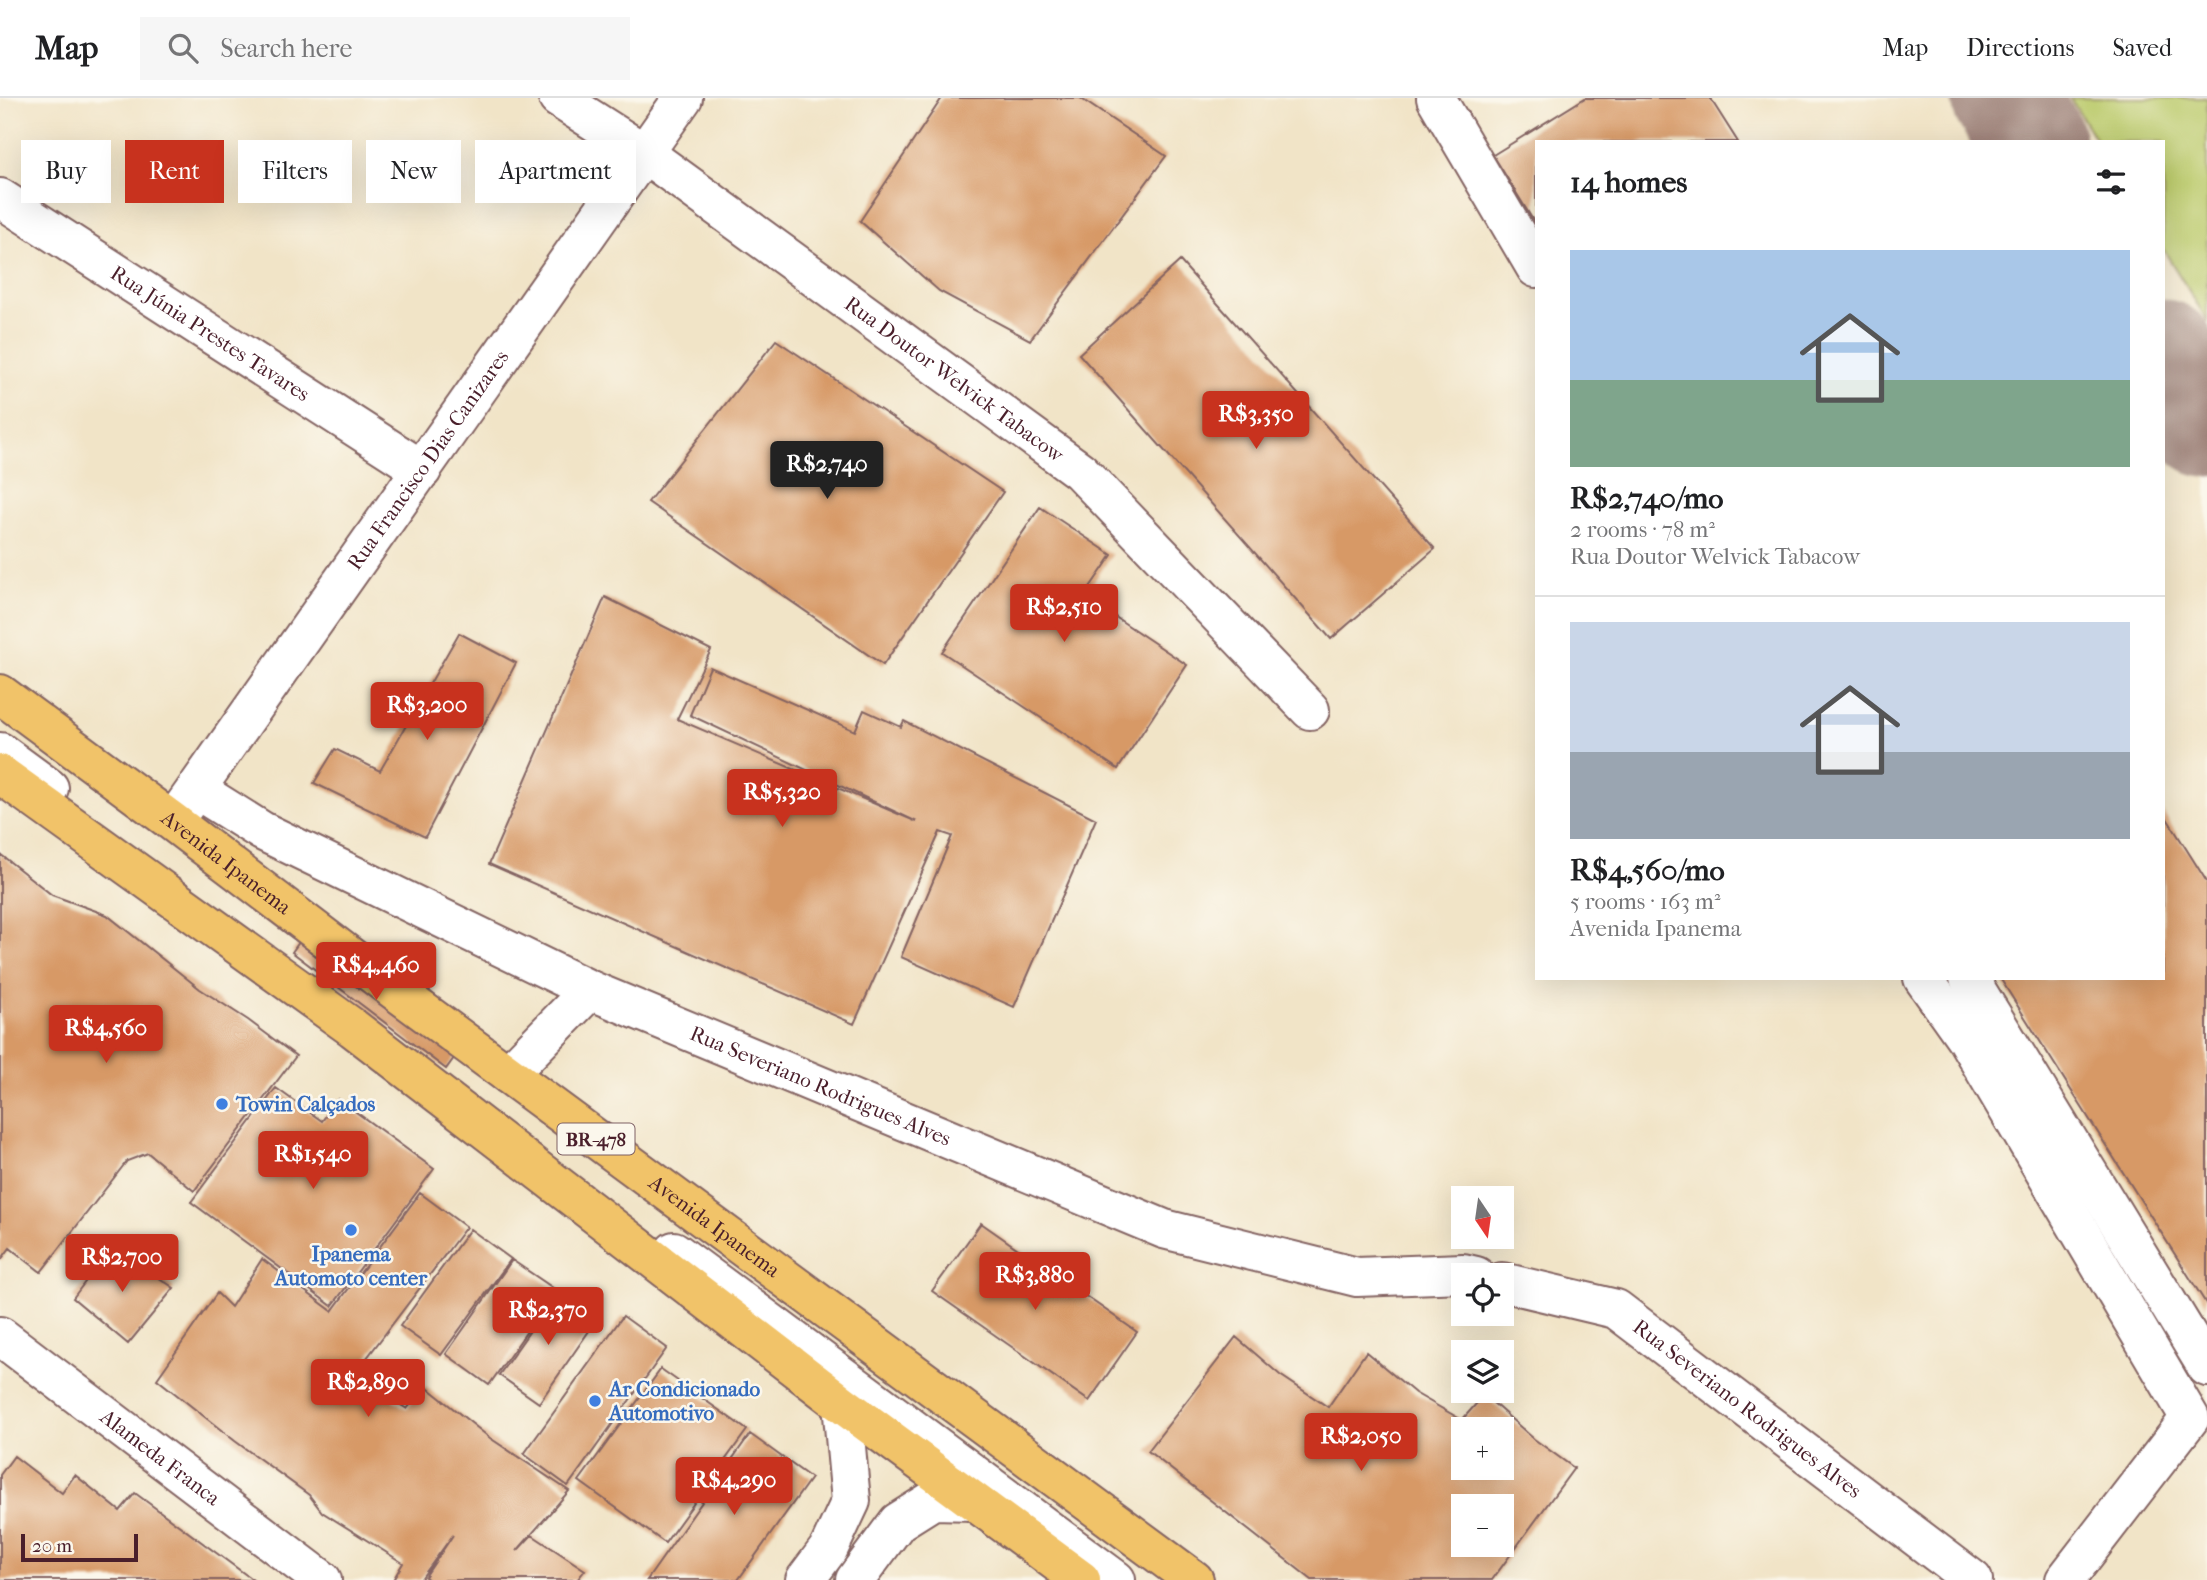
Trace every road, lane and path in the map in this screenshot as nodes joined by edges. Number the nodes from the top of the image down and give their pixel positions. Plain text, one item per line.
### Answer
1 (558, 98) edge
2 (682, 98) edge
3 (1436, 98) edge
4 (644, 153) junction
5 (0, 198) edge
6 (1535, 266) edge
7 (422, 470) junction
8 (0, 695) edge
9 (1310, 710) dead end
10 (0, 715) edge
11 (0, 752) edge
12 (0, 775) edge
13 (197, 790) junction
14 (173, 822) junction
15 (1924, 980) edge
16 (1970, 980) edge
17 (590, 990) junction
18 (508, 1074) junction
19 (1451, 1273) edge
20 (1514, 1285) edge
21 (0, 1336) edge
22 (2207, 1367) edge
23 (842, 1404) junction
24 (975, 1501) junction
25 (322, 1580) edge
26 (805, 1580) edge
27 (855, 1580) edge
28 (1081, 1580) edge
29 (1116, 1580) edge
30 (1175, 1580) edge
31 (1194, 1580) edge
32 (1973, 1580) edge
33 (2065, 1580) edge

1 - 4 street, Rua Doutor Welvick Tabacow
2 - 4 street, Rua Francisco Dias Canizares
3 - 6 street
4 - 7 street, Rua Francisco Dias Canizares
4 - 9 street, Rua Doutor Welvick Tabacow
5 - 7 street, Rua Júnia Prestes Tavares
7 - 13 street, Rua Francisco Dias Canizares
8 - 14 main road, Avenida Ipanema / BR-478
10 - 30 street
11 - 29 street
12 - 23 main road, BR-478
13 - 14 street, Rua Francisco Dias Canizares
13 - 17 street, Rua Severiano Rodrigues Alves
14 - 18 main road, Avenida Ipanema / BR-478
15 - 33 street
16 - 22 street
17 - 18 street
17 - 19 street, Rua Severiano Rodrigues Alves
18 - 31 main road, Avenida Ipanema / BR-478
20 - 32 street, Rua Severiano Rodrigues Alves
21 - 25 street, Alameda Franca
23 - 24 main road, BR-478
23 - 26 street
24 - 27 street
24 - 28 main road, BR-478

